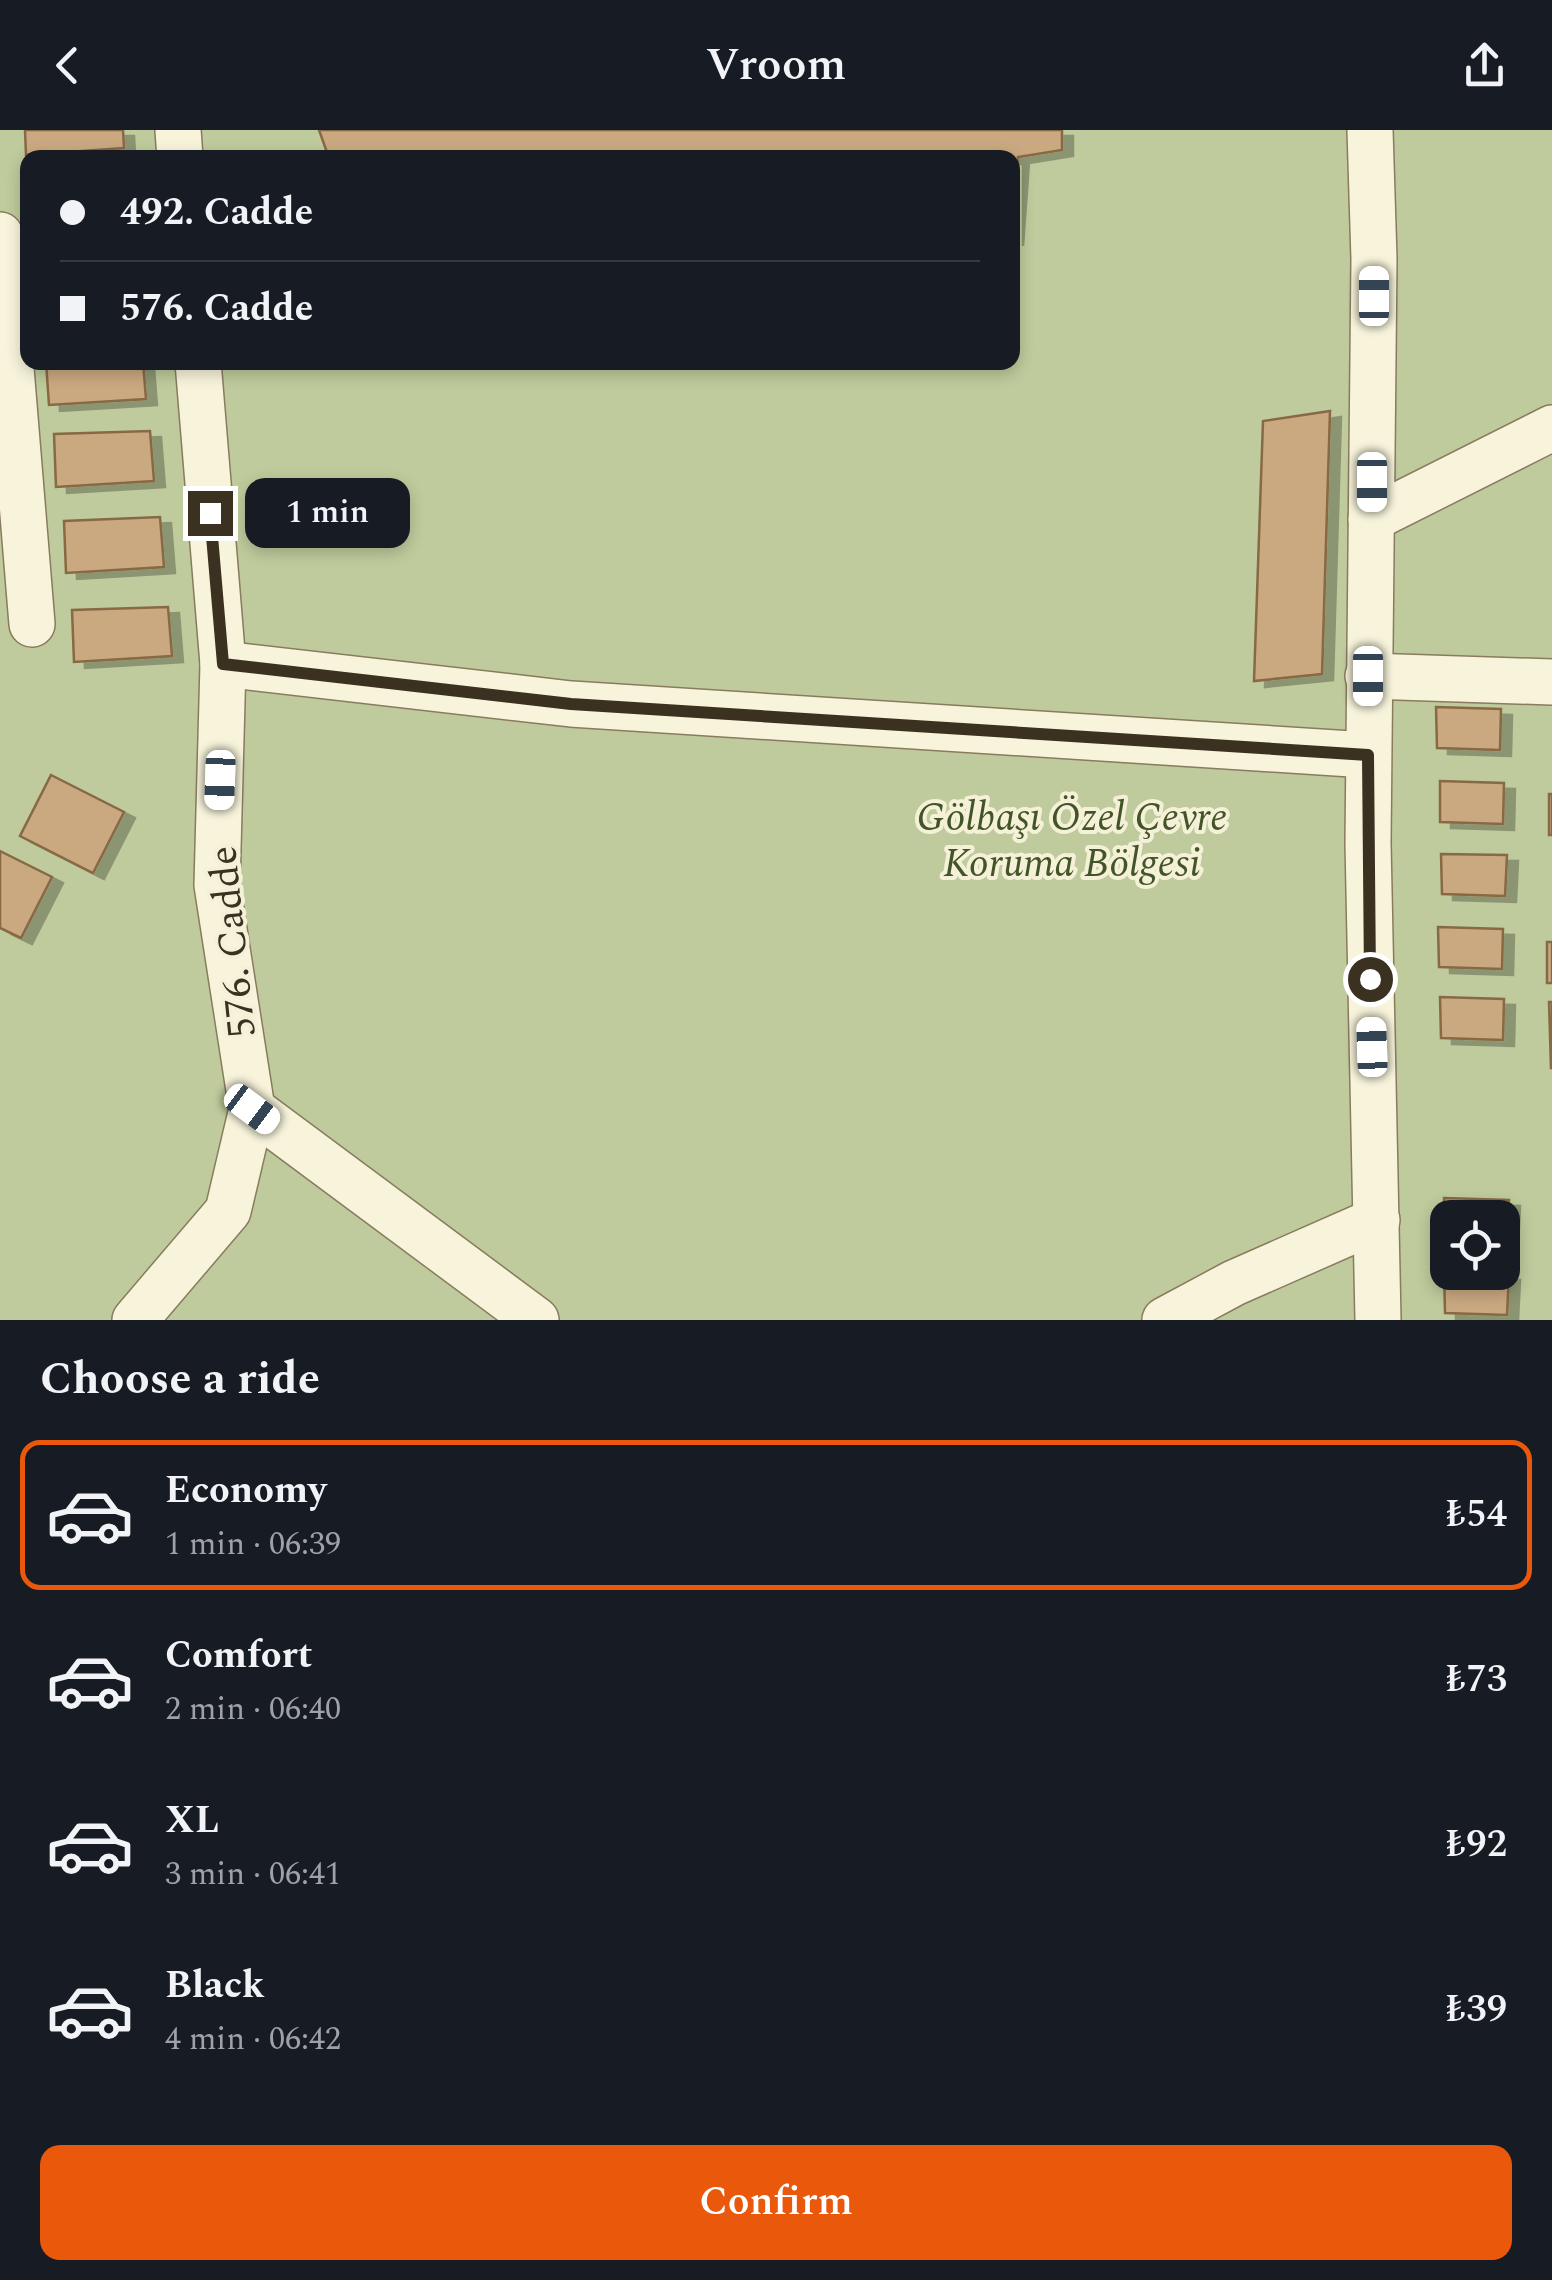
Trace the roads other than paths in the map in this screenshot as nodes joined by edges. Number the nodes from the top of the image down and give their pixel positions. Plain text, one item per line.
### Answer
1 (1370, 130) edge
2 (0, 236) edge
3 (199, 370) edge
4 (1552, 428) edge
5 (1372, 518) junction
6 (13, 547) edge
7 (32, 624) dead end
8 (223, 664) junction
9 (1368, 676) junction
10 (1552, 682) edge
11 (1368, 755) junction
12 (252, 1109) junction
13 (1377, 1220) junction
14 (134, 1320) edge
15 (536, 1320) edge
16 (1166, 1320) edge
17 (1378, 1320) edge

1 - 5 street
2 - 6 street
3 - 8 street, 576. Cadde
4 - 5 street
5 - 9 street
6 - 7 street
8 - 11 street
8 - 12 street, 576. Cadde
9 - 10 street
9 - 11 street
11 - 13 street
12 - 14 street
12 - 15 street
13 - 16 street
13 - 17 street

